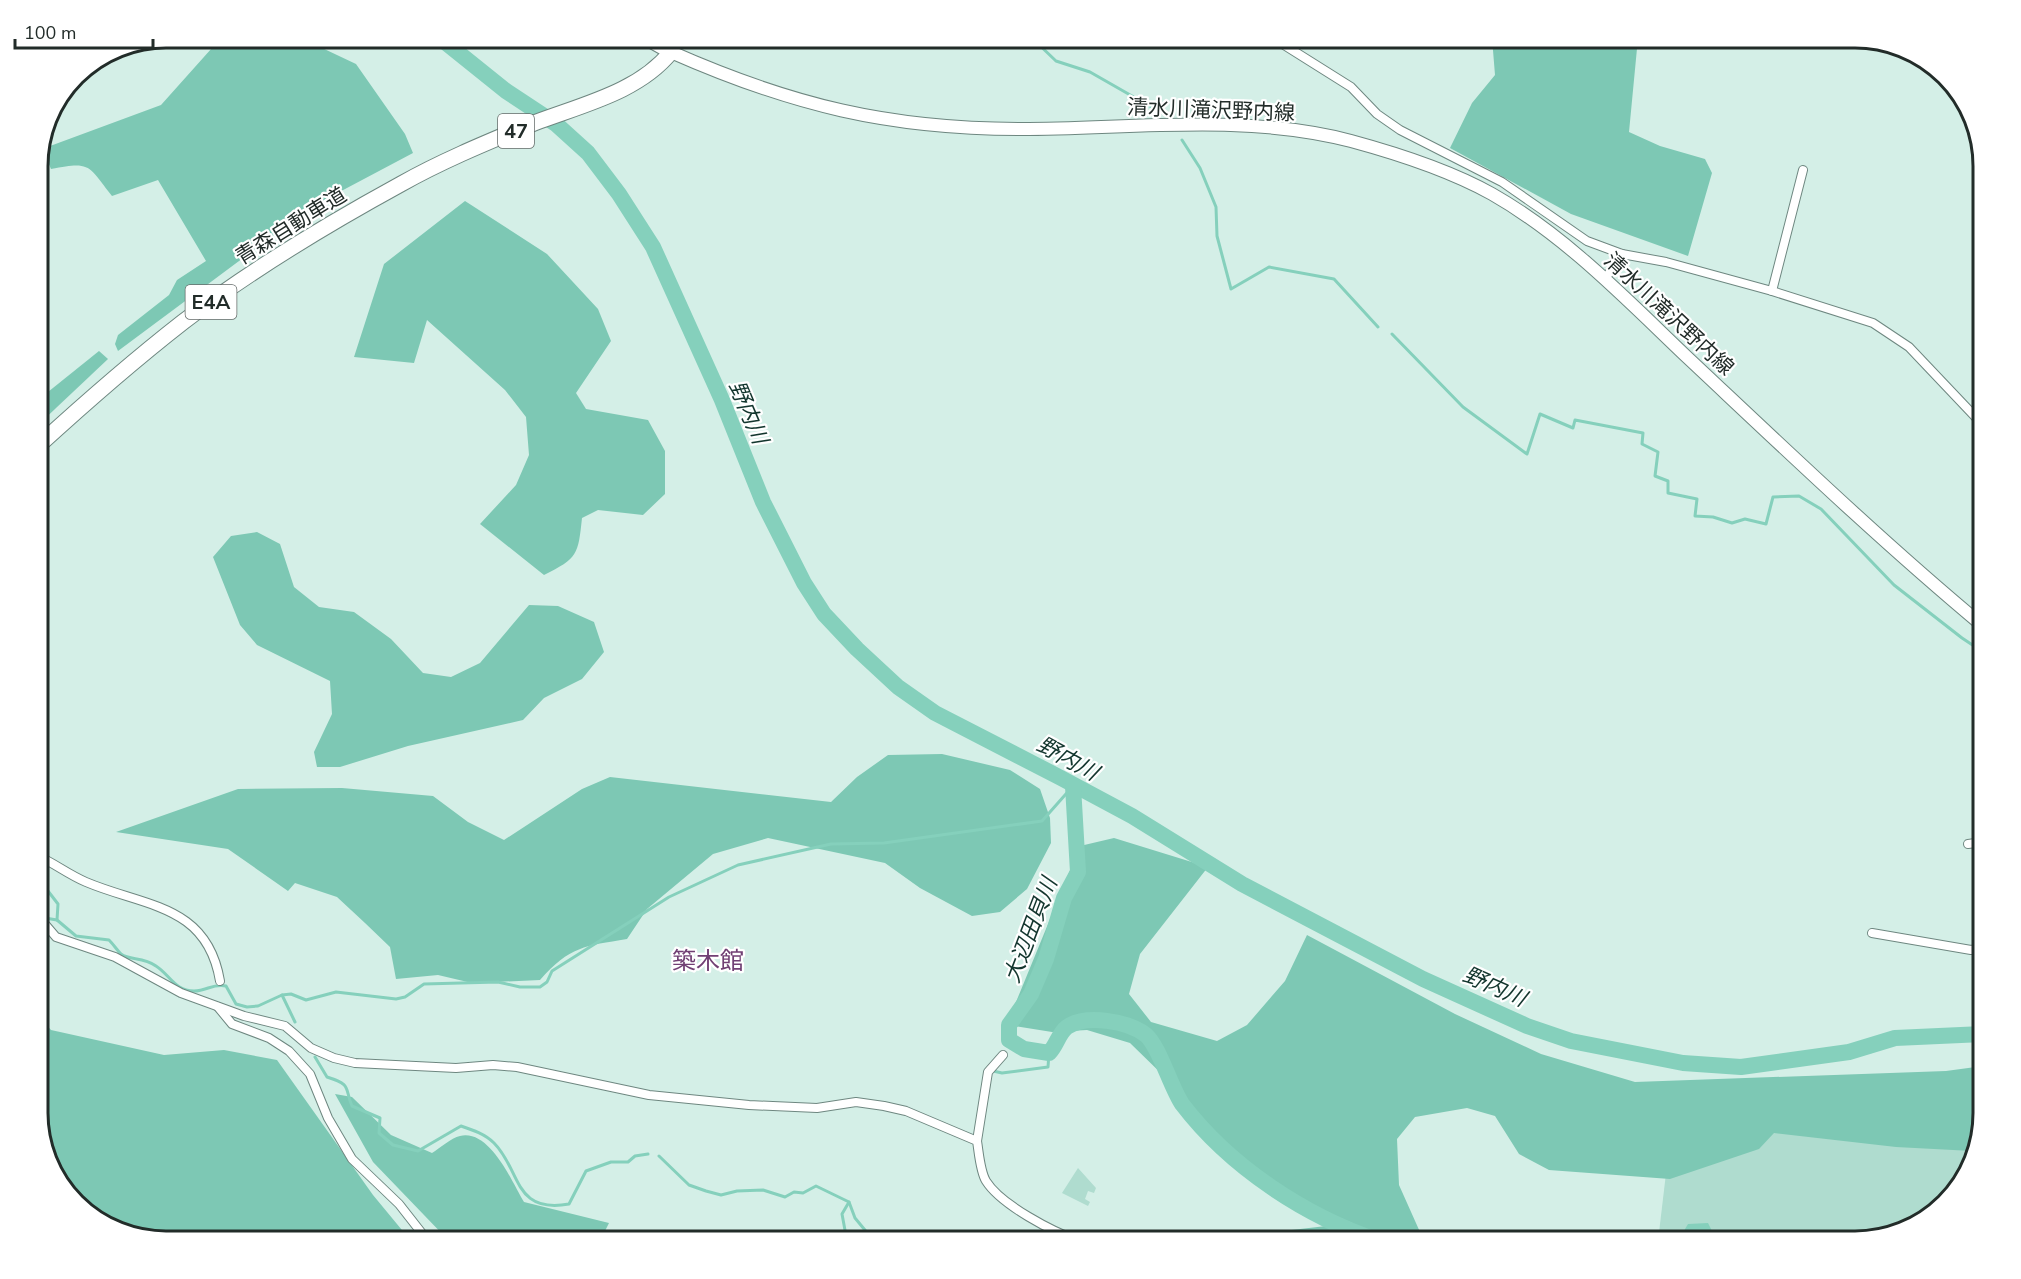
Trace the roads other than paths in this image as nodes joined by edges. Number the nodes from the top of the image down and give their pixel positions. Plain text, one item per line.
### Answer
1 (665, 48) edge
2 (1289, 48) edge
3 (671, 51) junction
4 (1803, 170) dead end
5 (402, 183) joint
6 (1622, 254) junction
7 (1605, 279) junction
8 (1772, 291) junction
9 (1973, 414) edge
10 (48, 437) edge
11 (1973, 618) edge
12 (1973, 843) edge
13 (1968, 844) dead end
14 (48, 861) edge
15 (48, 927) edge
16 (1872, 933) dead end
17 (1973, 950) edge
18 (220, 981) dead end
19 (217, 1006) junction
20 (1003, 1055) dead end
21 (977, 1140) junction
22 (420, 1231) edge
23 (1058, 1231) edge

1 - 3 main road
2 - 6 street
3 - 5 highway, 47
3 - 7 main road, 清水川滝沢野内線
4 - 8 street
5 - 10 highway, 青森自動車道 / E4A
6 - 7 street
6 - 8 street
7 - 11 main road, 清水川滝沢野内線
8 - 9 street
12 - 13 street
14 - 18 street
15 - 19 street
16 - 17 street
19 - 21 street
19 - 22 street
20 - 21 street
21 - 23 street

